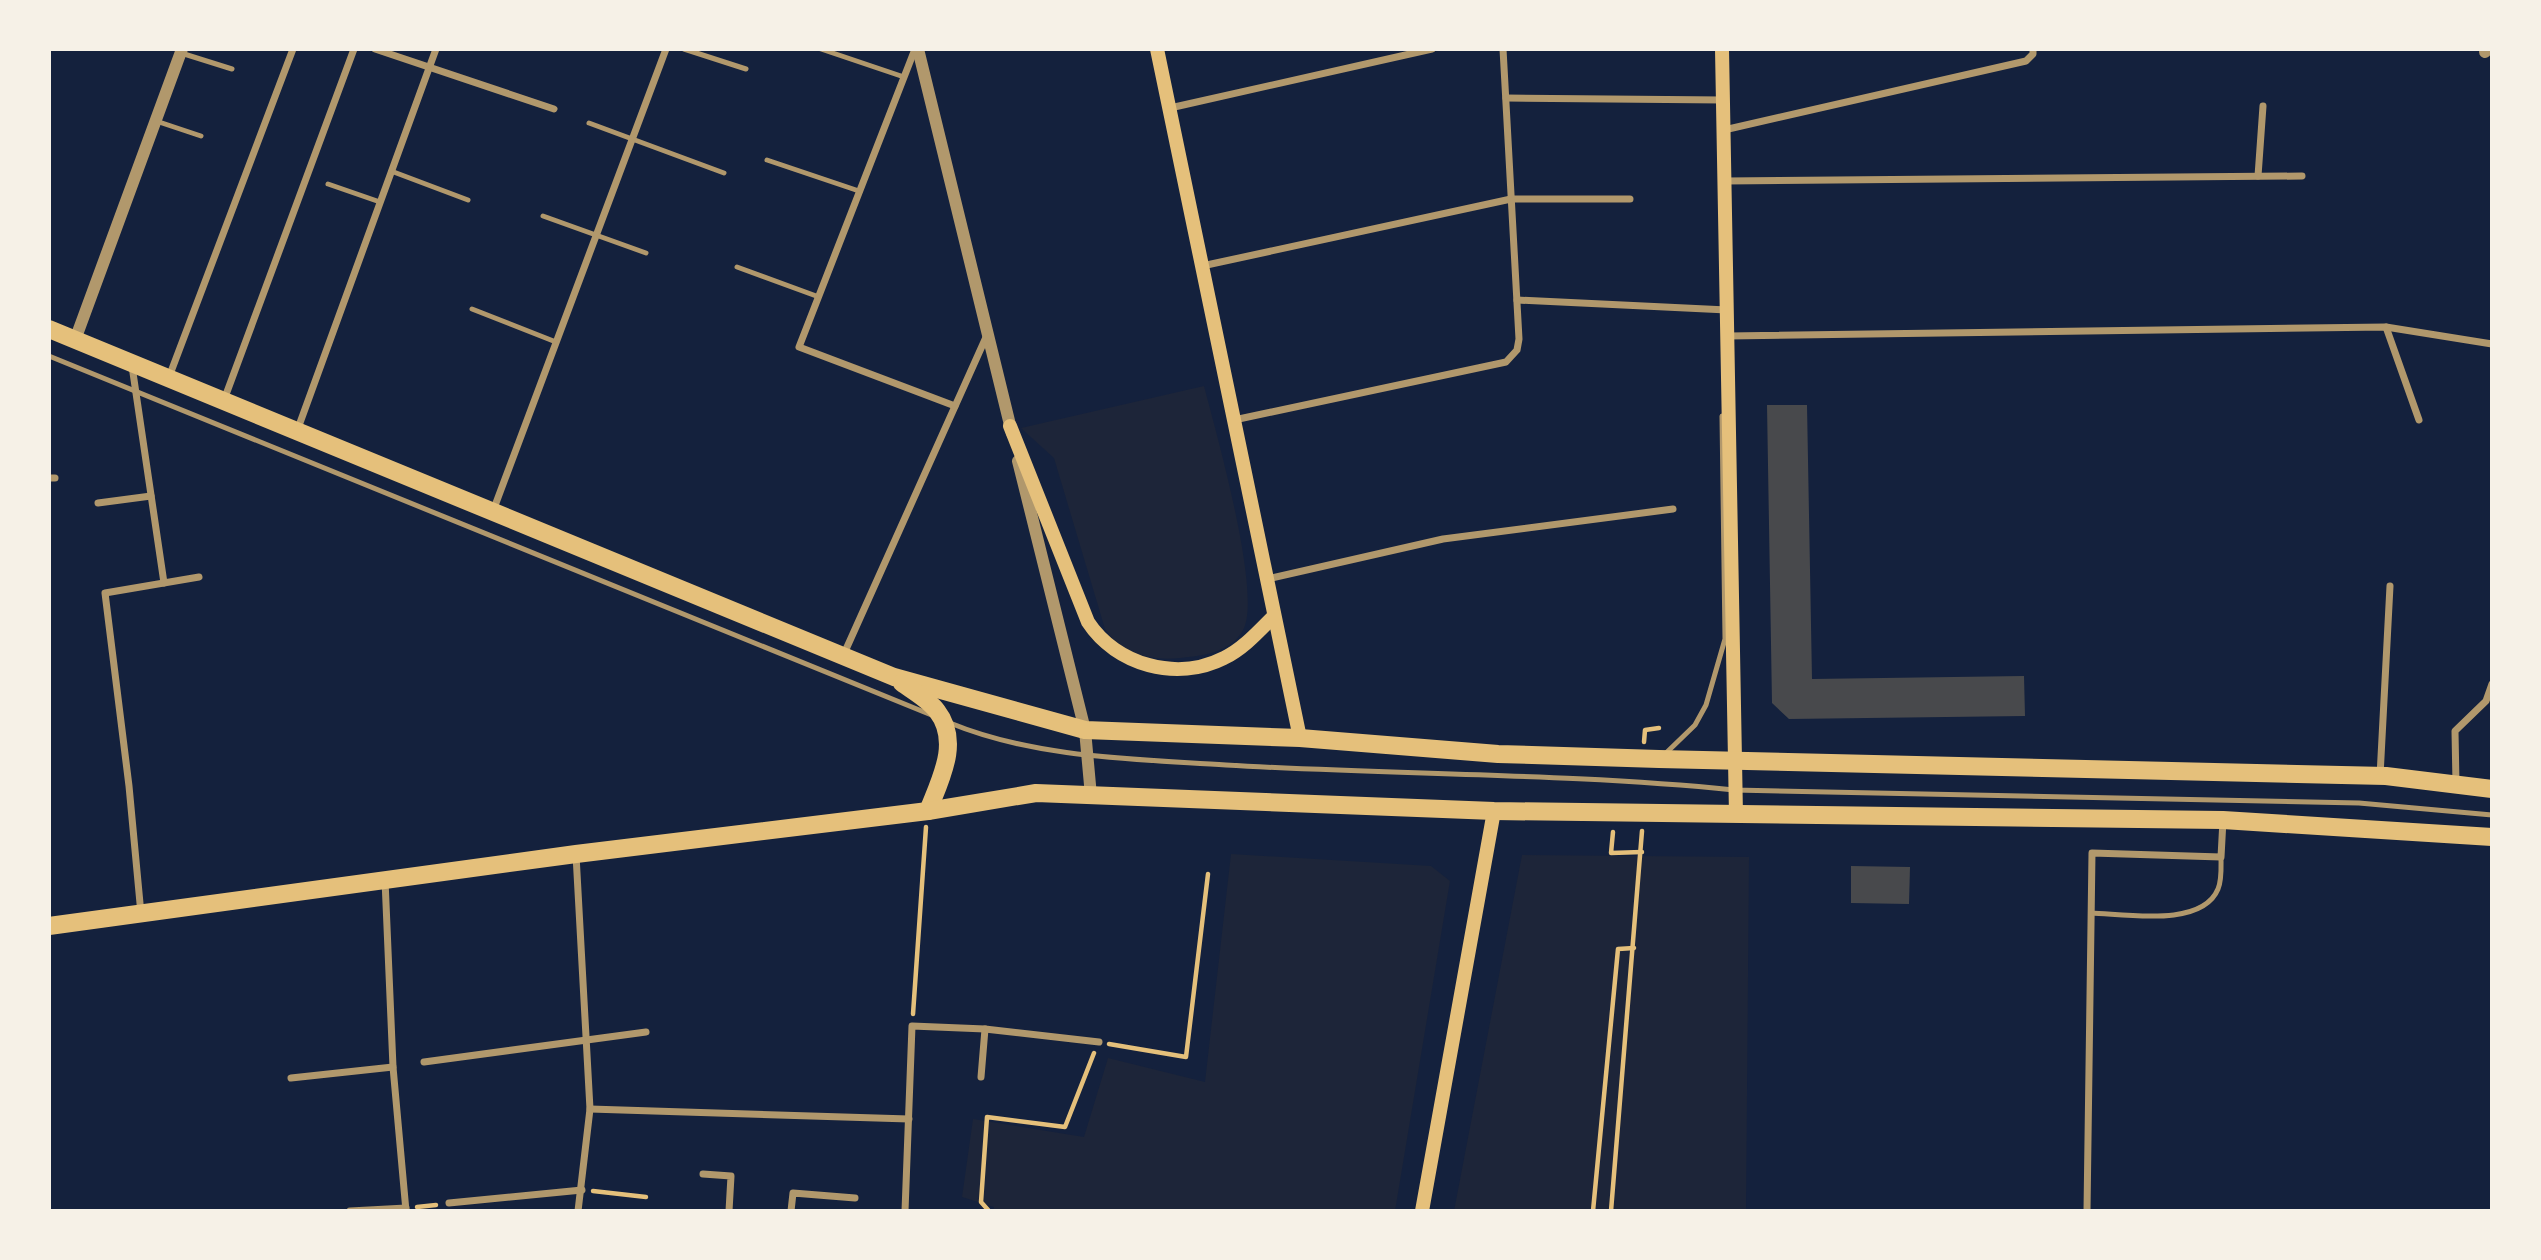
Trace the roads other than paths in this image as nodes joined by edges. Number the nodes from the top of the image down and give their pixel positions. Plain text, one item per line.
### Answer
1 (293, 49) edge
2 (354, 49) edge
3 (375, 49) edge
4 (436, 49) edge
5 (666, 49) edge
6 (684, 49) edge
7 (821, 49) edge
8 (916, 49) edge
9 (1157, 49) edge
10 (1432, 49) edge
11 (1503, 49) edge
12 (1717, 49) edge
13 (1722, 49) edge
14 (2033, 49) edge
15 (182, 51) edge
16 (429, 67) junction
17 (232, 69) dead end
18 (746, 69) dead end
19 (904, 77) junction
20 (1506, 98) junction
21 (1720, 100) junction
22 (2263, 107) dead end
23 (1169, 108) junction
24 (554, 109) dead end
25 (156, 121) junction
26 (589, 123) dead end
27 (1724, 130) junction
28 (201, 136) dead end
29 (633, 139) junction
30 (767, 160) dead end
31 (391, 171) junction
32 (724, 173) dead end
33 (2258, 176) junction
34 (2302, 176) dead end
35 (1725, 181) junction
36 (328, 184) dead end
37 (859, 191) junction
38 (1511, 199) junction
39 (1630, 199) dead end
40 (468, 200) dead end
41 (380, 202) junction
42 (543, 216) dead end
43 (596, 236) junction
44 (646, 253) dead end
45 (737, 267) dead end
46 (1202, 267) junction
47 (819, 297) junction
48 (1517, 300) junction
49 (472, 309) dead end
50 (1724, 309) junction
51 (2386, 327) junction
52 (49, 329) edge
53 (987, 334) junction
54 (1728, 336) junction
55 (75, 340) junction
56 (556, 342) junction
57 (2492, 344) edge
58 (49, 356) edge
59 (132, 364) junction
60 (169, 378) junction
61 (136, 391) junction
62 (224, 401) junction
63 (955, 406) junction
64 (1234, 420) junction
65 (2419, 420) dead end
66 (1010, 426) junction
67 (297, 431) junction
68 (151, 496) junction
69 (97, 503) dead end
70 (1673, 509) dead end
71 (493, 512) junction
72 (199, 578) dead end
73 (1267, 579) junction
74 (164, 583) junction
75 (2390, 586) dead end
76 (1274, 616) junction
77 (843, 656) junction
78 (894, 677) junction
79 (2492, 684) edge
80 (941, 719) junction
81 (1085, 730) junction
82 (1300, 738) junction
83 (1087, 755) junction
84 (1659, 759) junction
85 (1737, 761) junction
86 (2380, 776) junction
87 (2456, 785) junction
88 (2492, 789) edge
89 (1734, 790) junction
90 (1091, 796) junction
91 (928, 811) junction
92 (1494, 811) junction
93 (1736, 815) junction
94 (2492, 815) edge
95 (2223, 820) junction
96 (2492, 837) edge
97 (576, 854) junction
98 (2221, 856) junction
99 (385, 879) junction
100 (2091, 913) junction
101 (141, 914) junction
102 (49, 926) edge
103 (985, 1030) junction
104 (646, 1032) dead end
105 (586, 1038) junction
106 (1099, 1042) road end
107 (424, 1062) dead end
108 (393, 1067) junction
109 (981, 1077) dead end
110 (291, 1078) dead end
111 (590, 1109) junction
112 (909, 1119) junction
113 (703, 1174) dead end
114 (582, 1190) junction
115 (855, 1198) dead end
116 (449, 1203) road end
117 (406, 1210) edge
118 (350, 1211) edge
119 (578, 1211) edge
120 (729, 1211) edge
121 (791, 1211) edge
122 (905, 1211) edge
123 (1422, 1211) edge
124 (2087, 1211) edge

1 - 60 street
2 - 62 street
3 - 16 street
4 - 16 street
5 - 29 street
6 - 18 lane
7 - 19 lane
8 - 19 street
8 - 53 street
9 - 23 main road
10 - 23 street
11 - 20 street
12 - 21 lane
13 - 21 main road
14 - 27 street
15 - 17 lane
15 - 25 street
16 - 24 street
16 - 31 street
19 - 37 street
20 - 21 street
20 - 38 street
21 - 27 main road
21 - 50 lane
22 - 33 street
23 - 46 main road
25 - 28 lane
25 - 55 street
26 - 29 lane
27 - 35 main road
29 - 32 lane
29 - 43 street
30 - 37 lane
31 - 40 lane
31 - 41 street
33 - 34 street
33 - 35 street
35 - 50 main road
36 - 41 lane
37 - 47 street
38 - 39 street
38 - 46 street
38 - 48 street
41 - 67 street
42 - 43 lane
43 - 44 lane
43 - 56 street
45 - 47 lane
46 - 64 main road
47 - 63 street
48 - 50 street
48 - 64 street
49 - 56 lane
50 - 54 main road
50 - 84 lane
51 - 54 street
51 - 57 street
51 - 65 street
52 - 55 main road
53 - 63 street
53 - 66 street
54 - 85 main road
55 - 59 main road
56 - 71 street
58 - 61 lane
59 - 60 main road
59 - 61 street
60 - 62 main road
61 - 68 street
61 - 80 lane
62 - 67 main road
63 - 77 street
64 - 73 main road
66 - 76 main road
66 - 81 street
67 - 71 main road
68 - 69 street
68 - 74 street
70 - 73 street
71 - 77 main road
72 - 74 street
73 - 76 main road
74 - 101 street
75 - 86 street
76 - 82 main road
77 - 78 main road
78 - 80 main road
78 - 81 main road
79 - 87 street
80 - 83 lane
80 - 91 main road
81 - 82 main road
81 - 83 street
82 - 84 main road
83 - 89 lane
83 - 90 street
84 - 85 main road
85 - 86 main road
85 - 89 main road
86 - 87 main road
87 - 88 main road
89 - 93 main road
89 - 94 lane
90 - 91 main road
90 - 92 main road
91 - 97 main road
92 - 93 main road
92 - 123 main road
93 - 95 main road
95 - 96 main road
95 - 98 street
97 - 99 main road
97 - 105 street
98 - 100 lane
98 - 100 street
99 - 101 main road
99 - 108 street
100 - 124 street
101 - 102 main road
103 - 106 street
103 - 109 street
103 - 112 street
104 - 105 street
105 - 107 street
105 - 111 street
108 - 110 street
108 - 117 street
111 - 112 street
111 - 114 street
112 - 122 street
113 - 120 street
114 - 116 street
114 - 119 street
115 - 121 street
117 - 118 street

